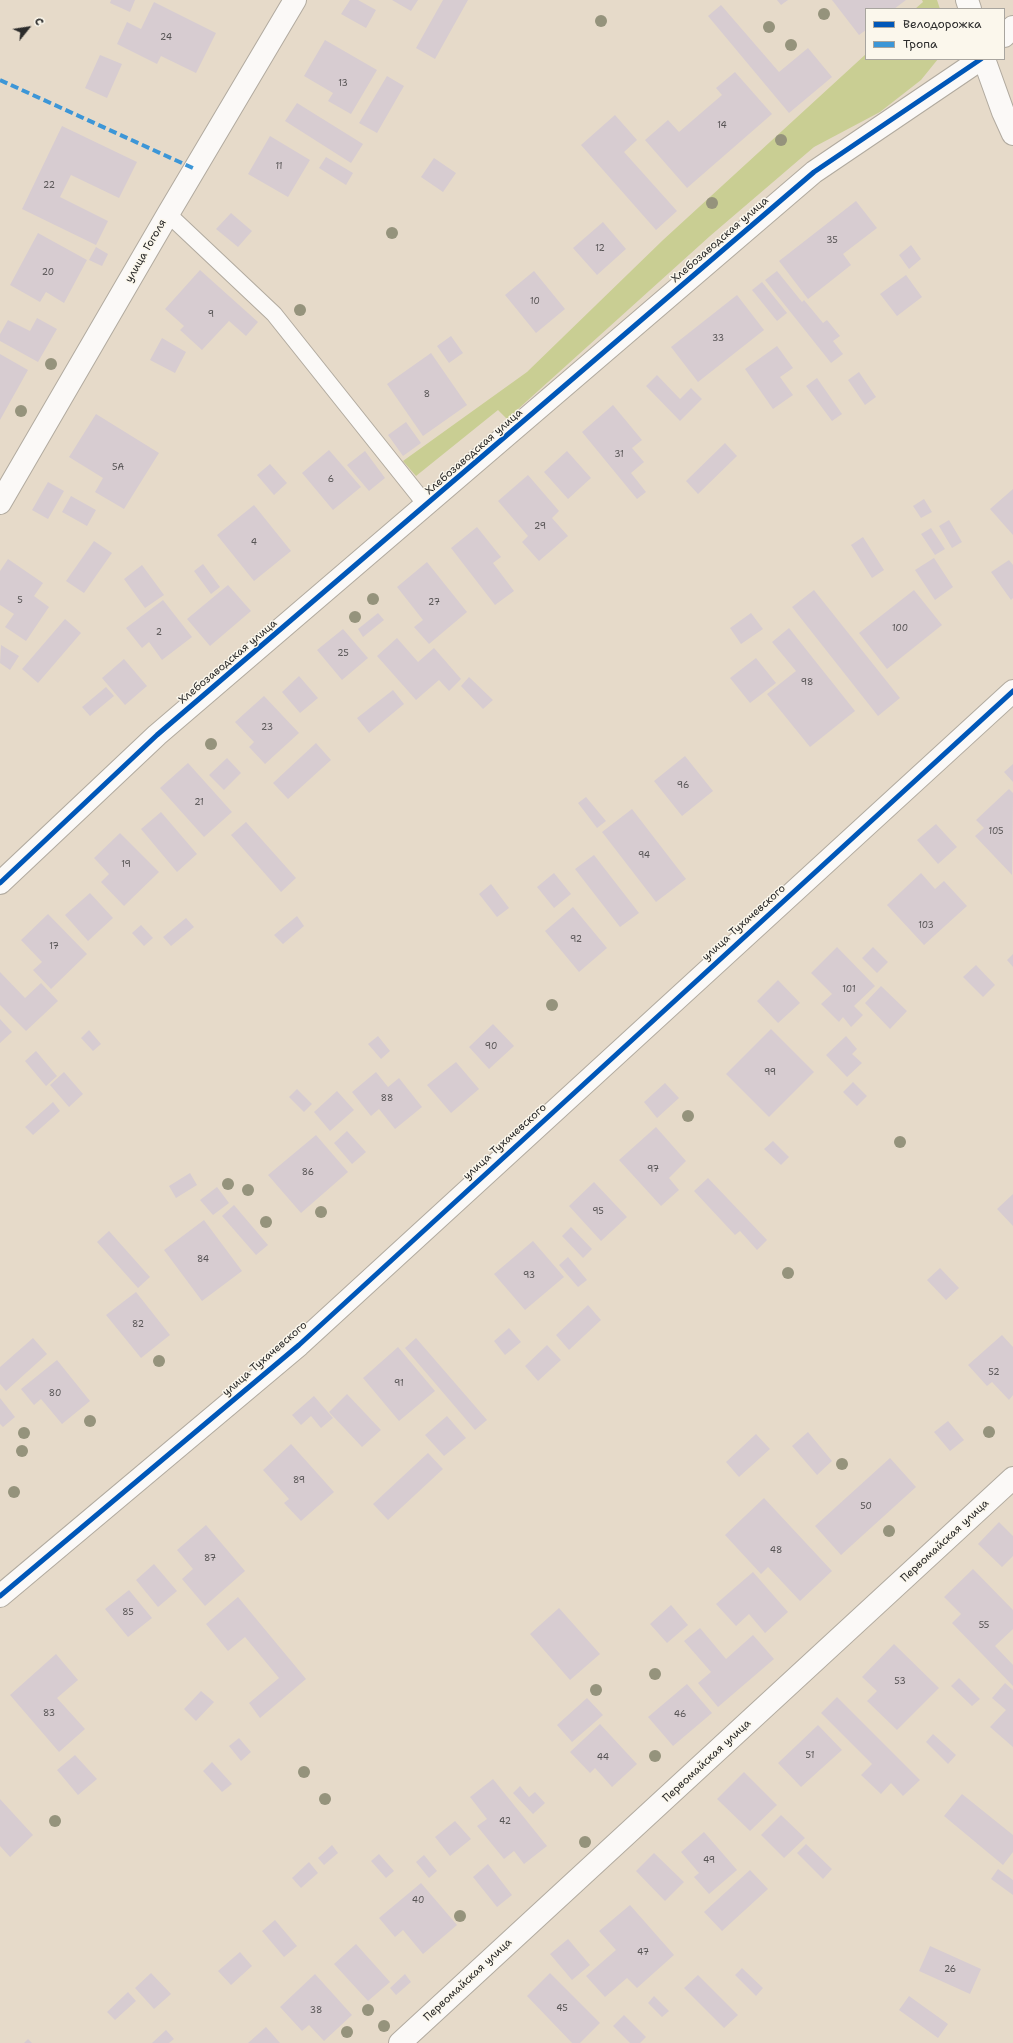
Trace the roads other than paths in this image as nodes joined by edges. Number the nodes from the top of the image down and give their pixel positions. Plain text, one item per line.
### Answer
1 (295, 0) edge
2 (1013, 27) edge
3 (1005, 35) edge
4 (981, 60) edge
5 (982, 60) edge
6 (1013, 134) edge
7 (168, 214) junction
8 (0, 503) edge
9 (427, 506) junction
10 (1013, 691) edge
11 (0, 883) edge
12 (1013, 1478) edge
13 (0, 1596) edge
14 (400, 2043) edge

1 - 7 main road, улица Гоголя
2 - 3 main road
4 - 9 main road, Хлебозаводская улица
5 - 6 main road
7 - 8 main road, улица Гоголя
7 - 9 lane
9 - 11 main road, Хлебозаводская улица
10 - 13 main road, улица Тухачевского
12 - 14 main road, Первомайская улица

